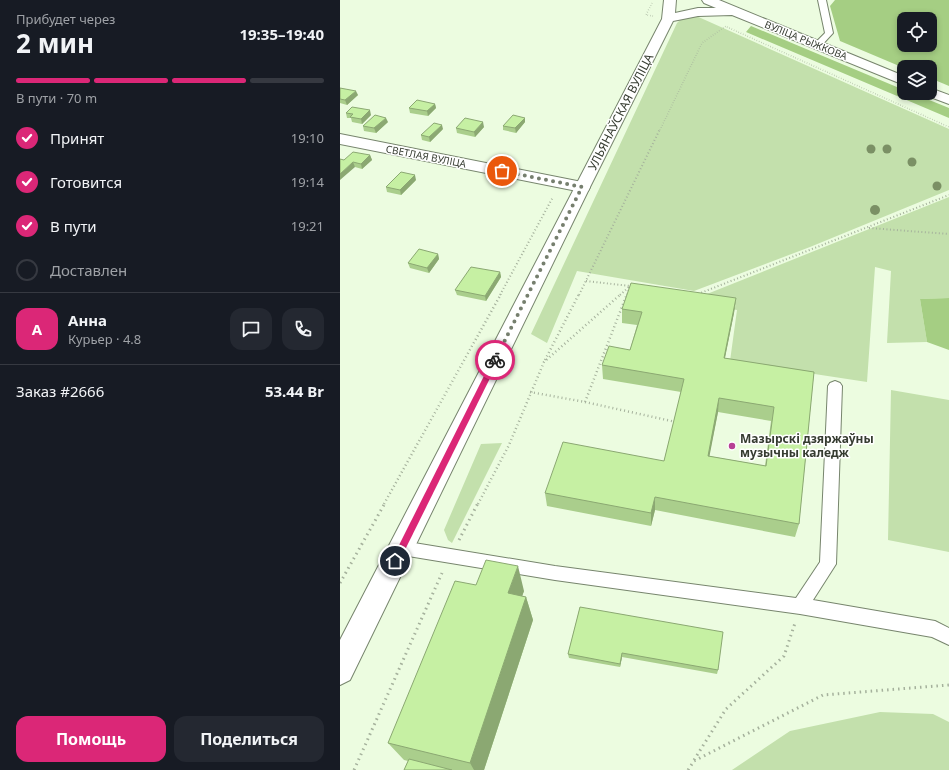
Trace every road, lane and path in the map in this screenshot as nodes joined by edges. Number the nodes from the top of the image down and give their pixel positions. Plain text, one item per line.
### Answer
1 (697, 0) edge
2 (708, 0) edge
3 (822, 0) edge
4 (671, 6) edge
5 (741, 13) junction
6 (818, 44) junction
7 (897, 78) edge
8 (937, 95) edge
9 (949, 100) edge
10 (949, 127) edge
11 (340, 139) edge
12 (572, 184) junction
13 (949, 195) edge
14 (868, 228) junction
15 (949, 234) edge
16 (586, 280) junction
17 (630, 286) junction
18 (637, 287) edge
19 (691, 297) edge
20 (544, 362) junction
21 (835, 386) dead end
22 (530, 392) junction
23 (585, 402) junction
24 (676, 422) edge
25 (402, 548) junction
26 (450, 557) junction
27 (340, 583) edge
28 (800, 606) junction
29 (949, 637) edge
30 (340, 670) edge
31 (949, 685) edge
32 (694, 761) junction
33 (354, 770) edge
34 (688, 770) edge

1 - 4 main road
2 - 5 main road, ВУЛІЦА РЫЖКОВА
3 - 6 lane
4 - 5 main road
4 - 12 main road, УЛЬЯНАЎСКАЯ ВУЛІЦА
5 - 6 main road, ВУЛІЦА РЫЖКОВА
6 - 7 main road, ВУЛІЦА РЫЖКОВА
8 - 9 main road
10 - 16 path
11 - 12 main road, СВЕТЛАЯ ВУЛІЦА
12 - 25 main road, УЛЬЯНАЎСКАЯ ВУЛІЦА
12 - 27 path
13 - 14 path
14 - 15 path
14 - 19 path
16 - 17 path
16 - 20 path
17 - 18 path
17 - 20 path
17 - 23 path
20 - 22 path
21 - 28 lane
22 - 23 path
22 - 26 path
23 - 24 path
25 - 26 lane
25 - 30 main road, УЛЬЯНАЎСКАЯ ВУЛІЦА
26 - 28 lane
26 - 33 path
28 - 29 lane
28 - 32 path
31 - 32 path
32 - 34 path

